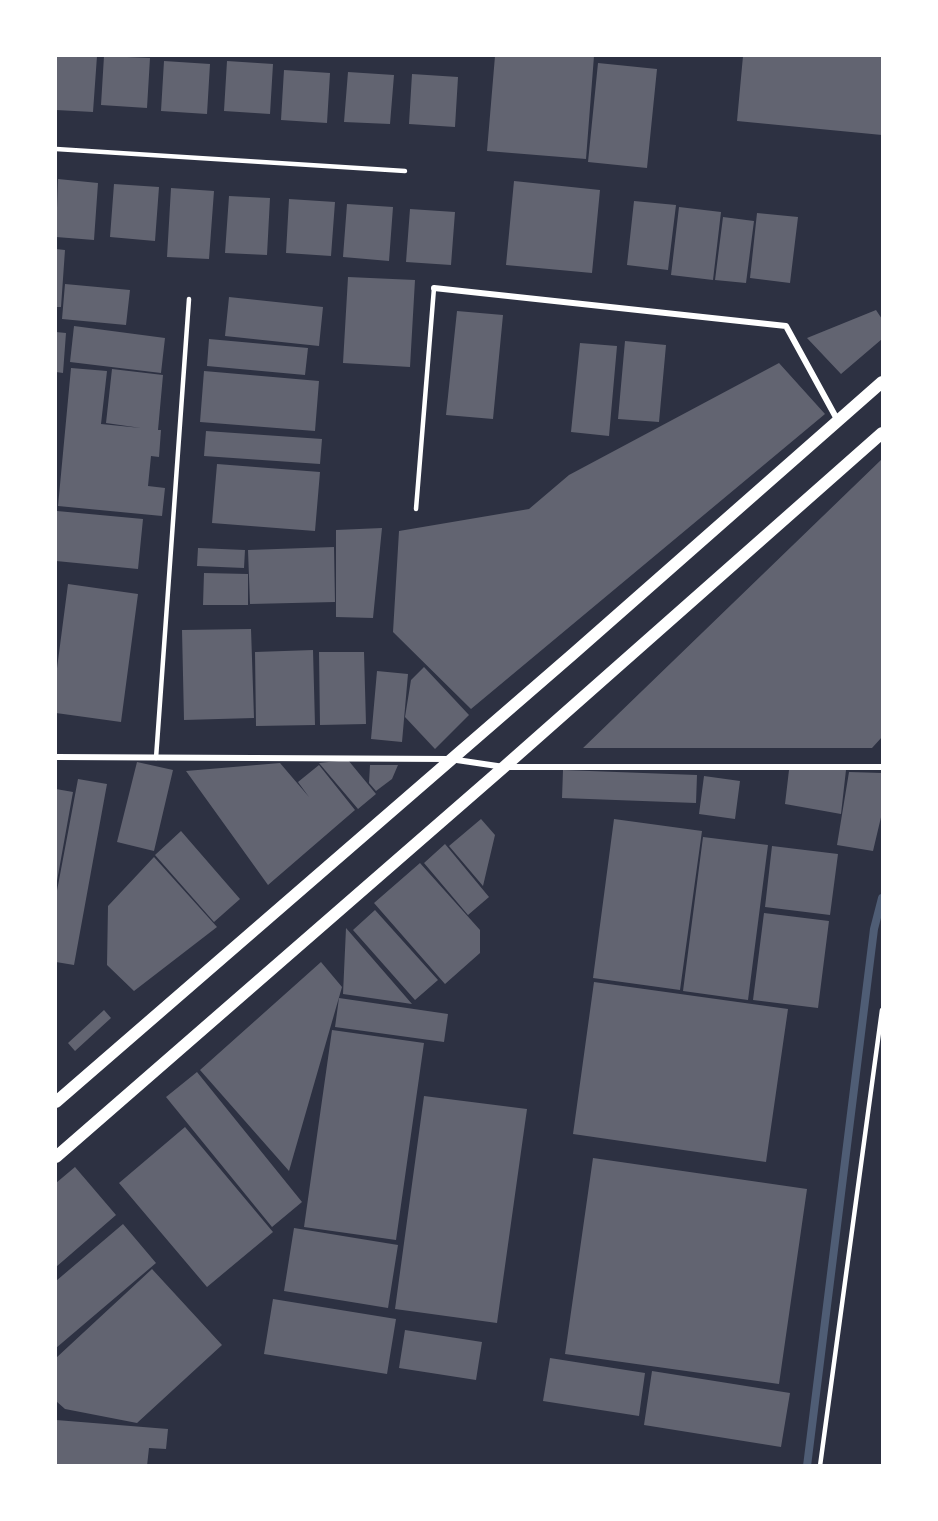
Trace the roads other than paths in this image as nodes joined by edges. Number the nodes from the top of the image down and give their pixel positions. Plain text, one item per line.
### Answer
1 (56, 149) edge
2 (405, 171) dead end
3 (434, 288) joint
4 (189, 299) dead end
5 (882, 382) edge
6 (838, 421) junction
7 (882, 433) edge
8 (416, 509) dead end
9 (56, 757) edge
10 (156, 758) junction
11 (450, 759) junction
12 (504, 767) junction
13 (882, 767) edge
14 (882, 1010) edge
15 (56, 1102) edge
16 (56, 1157) edge
17 (820, 1466) edge

1 - 2 lane
3 - 6 street
3 - 8 lane
4 - 10 lane
5 - 6 main road
6 - 11 main road
7 - 12 main road
9 - 10 street
10 - 11 street
11 - 12 street
11 - 15 main road
12 - 13 street
12 - 16 main road
14 - 17 lane

